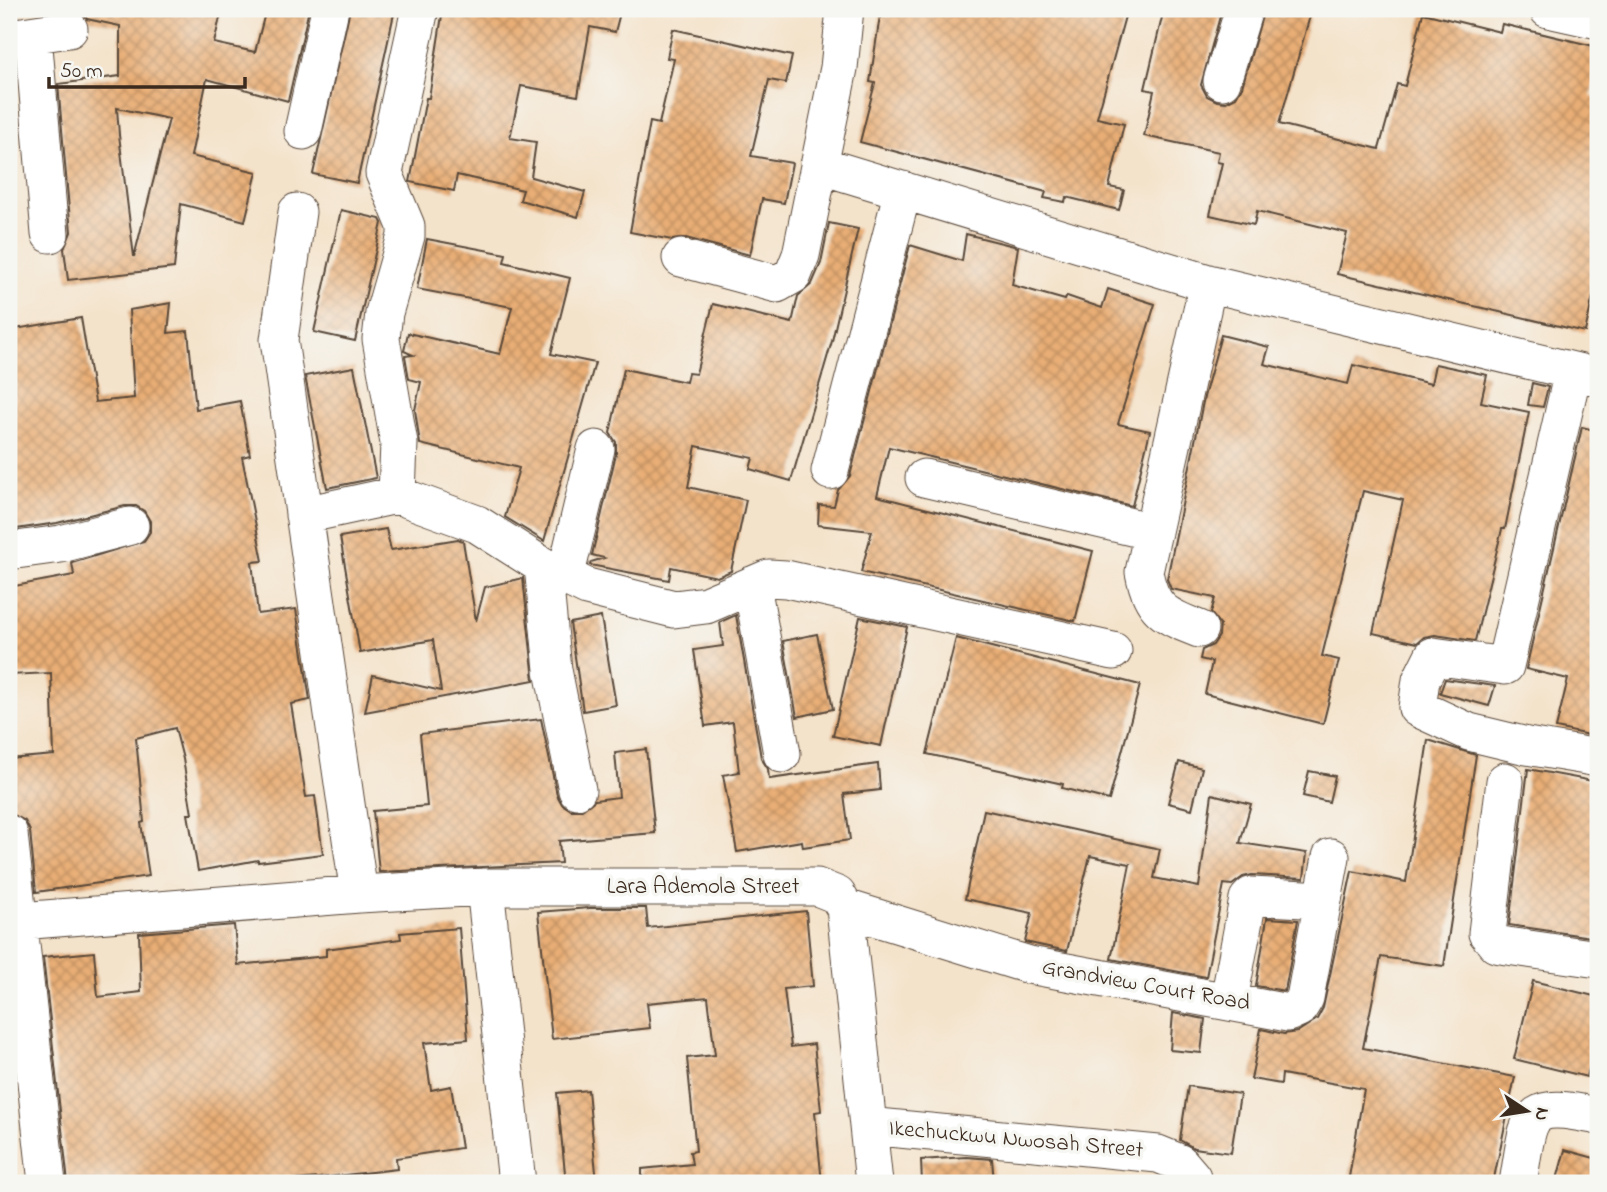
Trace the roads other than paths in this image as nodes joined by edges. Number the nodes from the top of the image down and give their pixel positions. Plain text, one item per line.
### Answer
1 (330, 9) edge
2 (420, 9) edge
3 (843, 9) edge
4 (1244, 9) edge
5 (1548, 9) edge
6 (1598, 20) edge
7 (69, 29) dead end
8 (21, 36) edge
9 (1222, 81) dead end
10 (303, 131) dead end
11 (819, 165) junction
12 (903, 190) junction
13 (297, 212) dead end
14 (50, 234) dead end
15 (681, 258) dead end
16 (1208, 284) junction
17 (1586, 374) edge
18 (596, 449) dead end
19 (830, 471) dead end
20 (924, 478) dead end
21 (397, 495) junction
22 (304, 515) junction
23 (130, 526) dead end
24 (1153, 532) junction
25 (9, 551) edge
26 (554, 572) junction
27 (752, 585) junction
28 (1199, 629) dead end
29 (1113, 651) dead end
30 (782, 754) dead end
31 (1598, 758) edge
32 (1505, 781) dead end
33 (578, 790) dead end
34 (9, 834) edge
35 (1331, 856) dead end
36 (485, 887) junction
37 (359, 894) junction
38 (1323, 900) junction
39 (845, 908) junction
40 (20, 921) junction
41 (1598, 958) edge
42 (1229, 1000) junction
43 (1598, 1116) edge
44 (868, 1126) junction
45 (47, 1183) edge
46 (517, 1183) edge
47 (874, 1183) edge
48 (1192, 1183) edge
49 (1518, 1183) edge

1 - 10 street
2 - 21 street
3 - 11 street
4 - 9 street
5 - 6 street
7 - 8 street
8 - 14 street
11 - 12 street
11 - 15 street
12 - 16 street
12 - 19 street
13 - 22 street
16 - 17 street
16 - 24 street
17 - 31 street
18 - 26 street
20 - 24 street
21 - 22 street
21 - 26 street
22 - 37 street
23 - 25 street
24 - 28 street
26 - 27 street
26 - 33 street
27 - 29 street
27 - 30 street
32 - 41 street
34 - 40 street
35 - 38 street, Grandview Court Road
36 - 37 street, Lara Ademola Street
36 - 39 street, Lara Ademola Street
36 - 46 street
37 - 40 street, Lara Ademola Street
38 - 42 street
38 - 42 street, Grandview Court Road
39 - 42 street, Grandview Court Road
39 - 44 street
40 - 45 street
43 - 49 street
44 - 47 street
44 - 48 street, Ikechuckwu Nwosah Street

